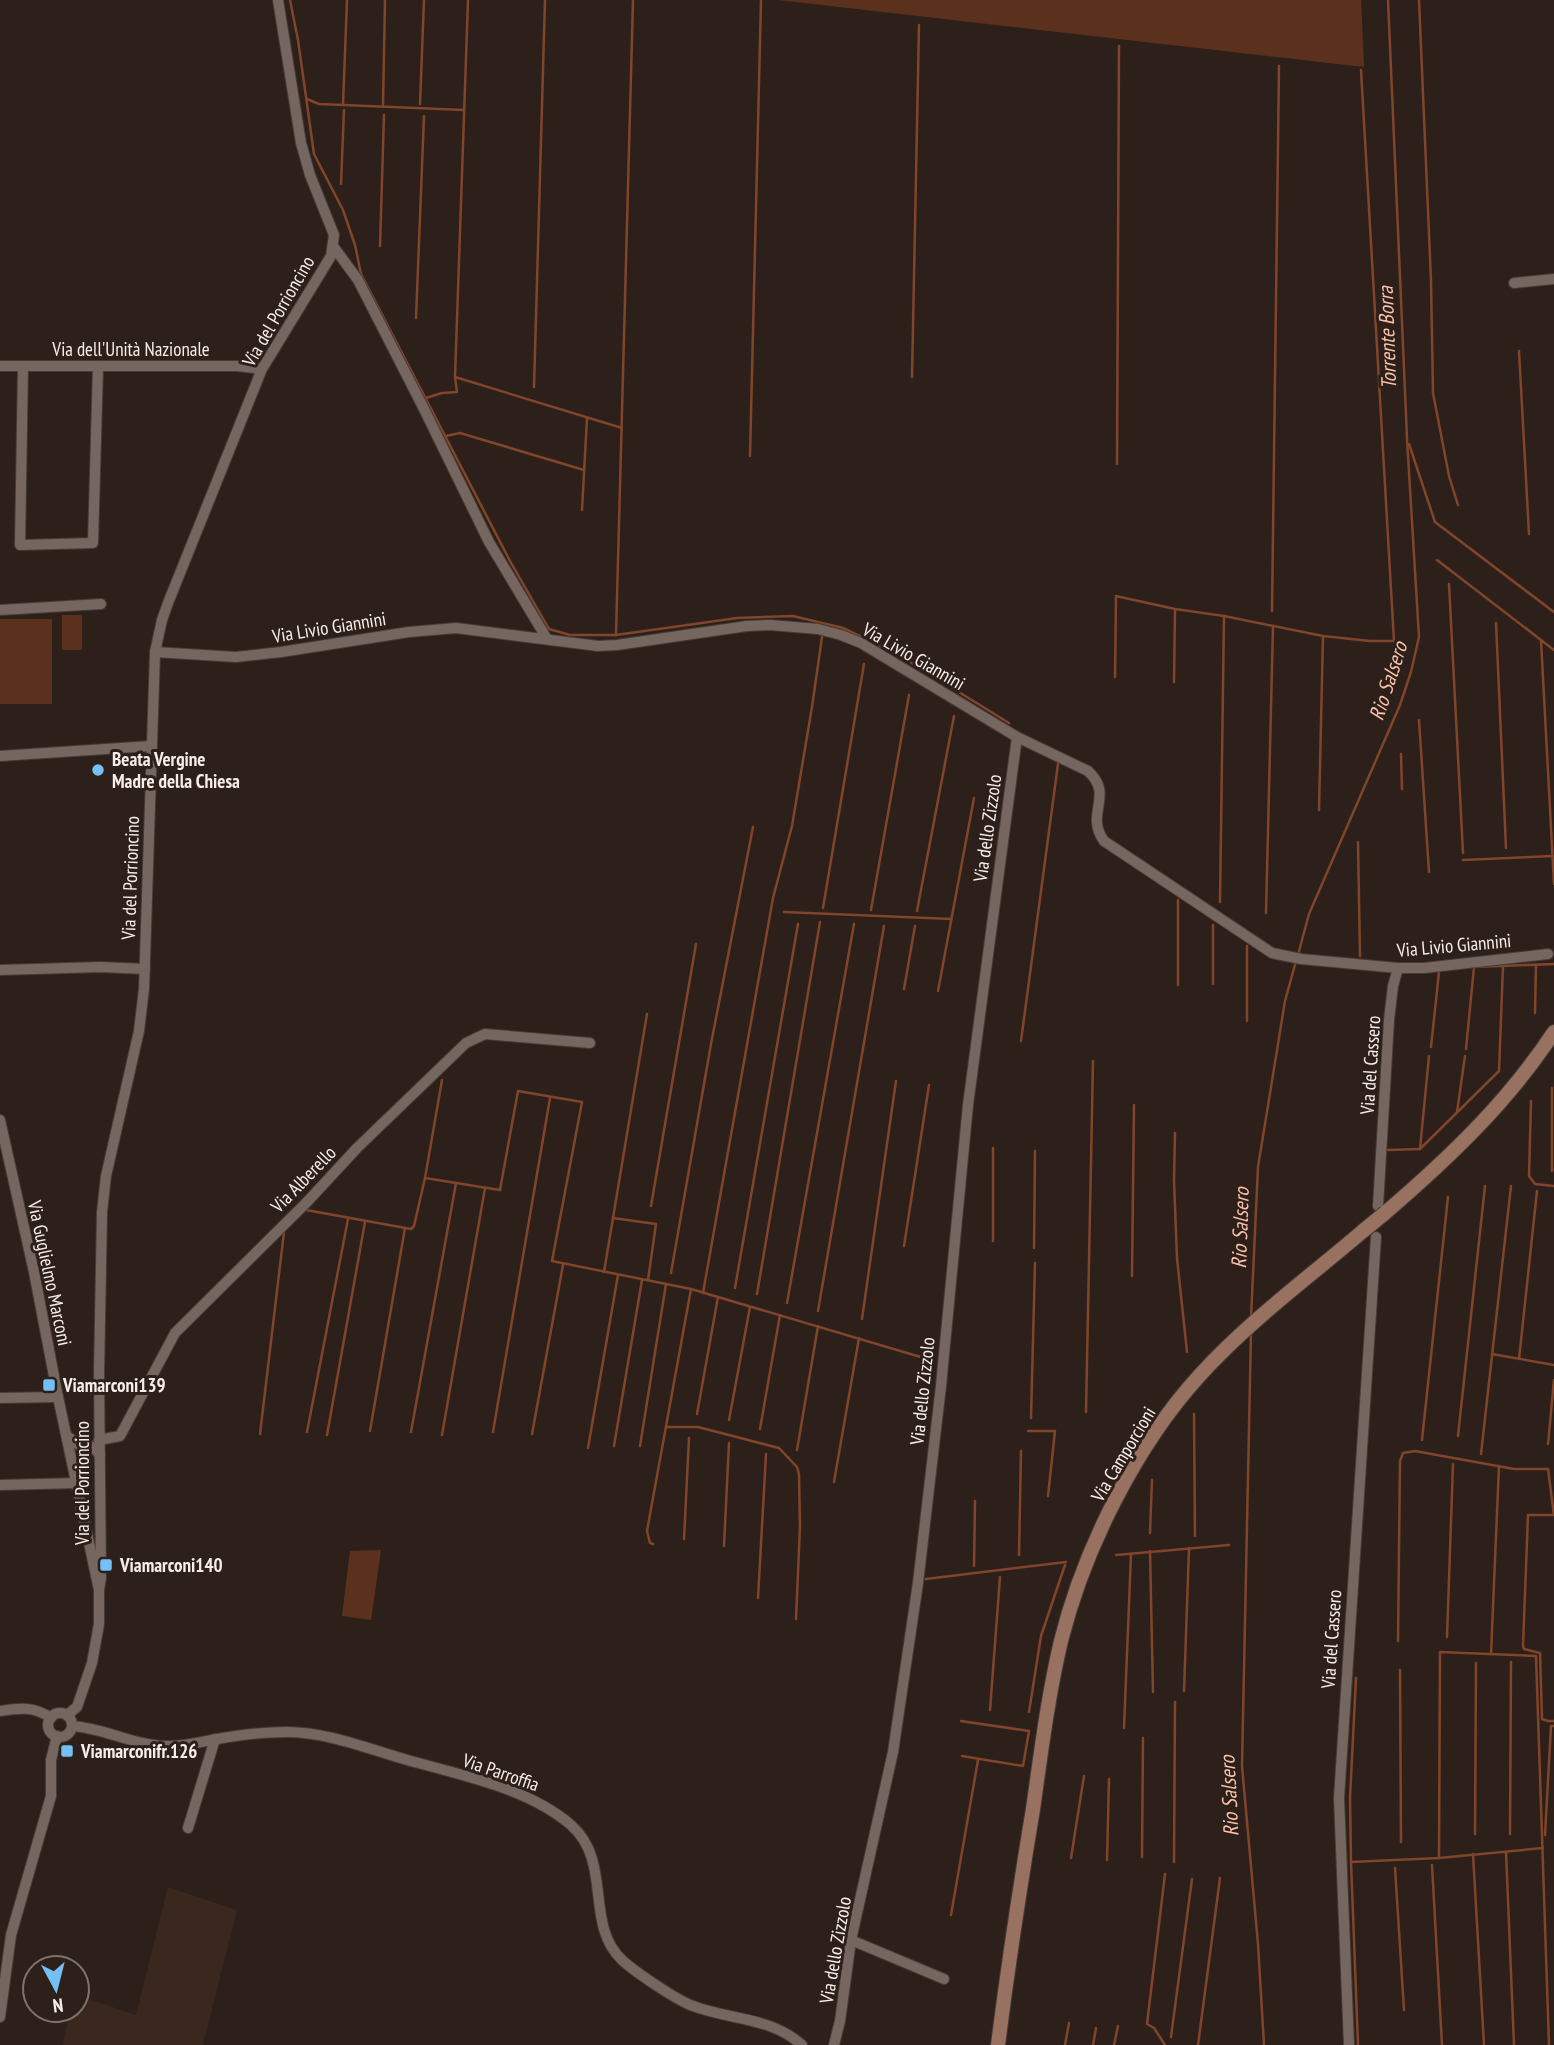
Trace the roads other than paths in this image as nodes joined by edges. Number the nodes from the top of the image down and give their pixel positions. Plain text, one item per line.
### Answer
1 (278, 0) edge
2 (333, 246) junction
3 (1554, 279) edge
4 (1514, 283) dead end
5 (0, 366) edge
6 (23, 366) junction
7 (98, 367) junction
8 (262, 369) junction
9 (101, 604) dead end
10 (0, 610) edge
11 (547, 639) junction
12 (155, 652) junction
13 (1017, 737) junction
14 (151, 746) junction
15 (0, 756) edge
16 (1548, 954) dead end
17 (1398, 968) junction
18 (145, 969) junction
19 (0, 970) edge
20 (1554, 1032) edge
21 (590, 1044) dead end
22 (0, 1120) edge
23 (1382, 1209) junction
24 (1369, 1234) junction
25 (58, 1397) junction
26 (0, 1398) edge
27 (67, 1436) junction
28 (92, 1442) junction
29 (71, 1456) junction
30 (0, 1485) edge
31 (78, 1489) junction
32 (100, 1497) junction
33 (99, 1590) junction
34 (0, 1711) edge
35 (51, 1718) junction
36 (70, 1721) junction
37 (57, 1736) junction
38 (215, 1739) junction
39 (188, 1828) dead end
40 (851, 1940) junction
41 (944, 1979) dead end
42 (0, 2017) edge
43 (802, 2045) edge
44 (834, 2045) edge
45 (998, 2045) edge
46 (1349, 2045) edge

1 - 2 street, Via del Porrioncino
2 - 8 street, Via del Porrioncino
2 - 11 street
3 - 4 street
5 - 6 street, Via dell'Unità Nazionale
6 - 7 street, Via dell'Unità Nazionale
6 - 7 street
7 - 8 street, Via dell'Unità Nazionale
8 - 12 street, Via del Porrioncino
9 - 10 street
11 - 12 street, Via Livio Giannini
11 - 13 street, Via Livio Giannini
12 - 14 street, Via del Porrioncino
13 - 17 street, Via Livio Giannini
13 - 40 street, Via dello Zizzolo
14 - 15 street
14 - 18 street, Via del Porrioncino
16 - 17 street, Via Livio Giannini
17 - 23 street, Via del Cassero
18 - 19 street
18 - 28 street, Via del Porrioncino
20 - 23 main road, Via Camporcioni
21 - 28 street, Via Alberello
22 - 25 street, Via Guglielmo Marconi
23 - 24 main road, Via Camporcioni, bridge
24 - 45 main road, Via Camporcioni
24 - 46 street, Via del Cassero
25 - 26 street
25 - 27 street, Via Guglielmo Marconi
27 - 28 street
27 - 29 street, Via Guglielmo Marconi
28 - 29 street
28 - 32 street, Via del Porrioncino
29 - 31 street, Via Guglielmo Marconi
30 - 31 street
31 - 32 street
31 - 33 street, Via Guglielmo Marconi
32 - 33 street, Via del Porrioncino
33 - 36 street, Via Guglielmo Marconi
34 - 35 street
35 - 36 street
35 - 37 street
36 - 37 street
36 - 38 street, Via Parroffia
37 - 42 street
38 - 39 street
38 - 43 street, Via Parroffia
40 - 41 street
40 - 44 street, Via dello Zizzolo

